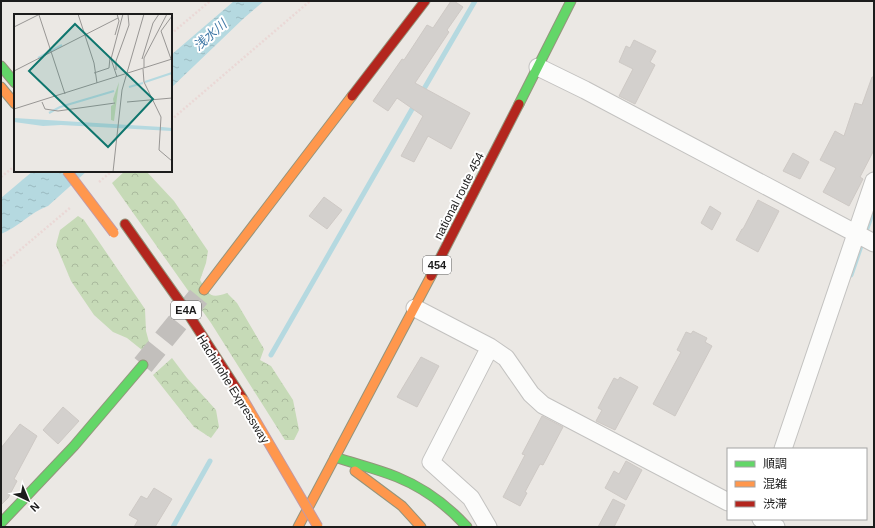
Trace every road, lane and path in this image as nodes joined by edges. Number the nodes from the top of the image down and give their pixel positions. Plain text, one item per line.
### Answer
1 (210, 1) edge
2 (310, 1) edge
3 (426, 1) edge
4 (571, 1) edge
5 (172, 33) edge
6 (1, 66) edge
7 (538, 67) junction
8 (14, 82) edge
9 (1, 87) edge
10 (14, 103) edge
11 (172, 119) edge
12 (14, 167) edge
13 (68, 172) edge
14 (111, 172) edge
15 (1, 177) edge
16 (874, 181) edge
17 (94, 186) dead end
18 (72, 206) dead end
19 (123, 221) dead end
20 (856, 233) junction
21 (117, 236) dead end
22 (874, 243) edge
23 (1, 266) edge
24 (204, 290) tunnel mouth
25 (415, 308) junction
26 (490, 347) junction
27 (143, 366) tunnel mouth
28 (783, 448) edge
29 (335, 457) junction
30 (727, 501) edge
31 (295, 513) dead end
32 (762, 520) edge
33 (1, 524) edge
34 (6, 527) edge
35 (298, 527) edge
36 (303, 527) edge
37 (318, 527) edge
38 (421, 527) edge
39 (467, 527) edge
40 (488, 527) edge
41 (776, 527) edge

1 - 5 path
2 - 11 path
3 - 24 main road
4 - 7 main road, national route 454 / 454
6 - 8 main road
7 - 20 street
7 - 25 main road, national route 454 / 454
9 - 10 main road
12 - 15 path
13 - 21 main road, bridge
14 - 17 path
16 - 20 street
18 - 23 path
19 - 37 main road, Hachinohe Expressway / E4A, bridge
20 - 22 street
20 - 28 street
25 - 26 street
25 - 29 main road, national route 454 / 454
26 - 30 street
26 - 40 street
27 - 33 main road
29 - 35 main road, national route 454 / 454
29 - 38 main road
29 - 39 main road
31 - 36 main road
32 - 41 street
33 - 34 street

